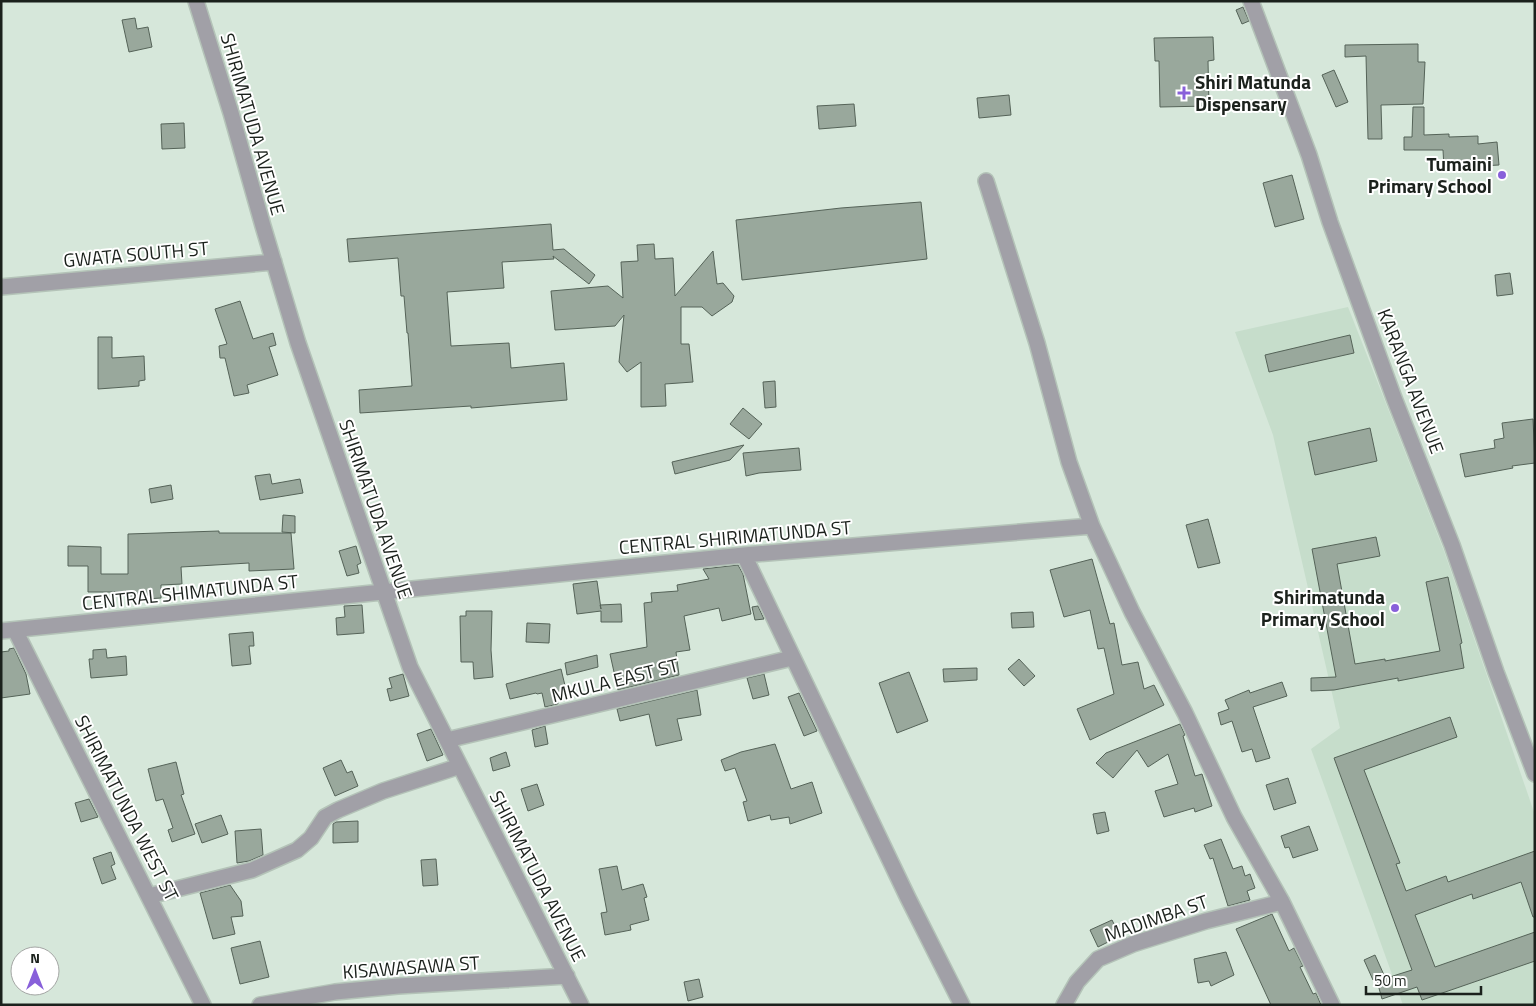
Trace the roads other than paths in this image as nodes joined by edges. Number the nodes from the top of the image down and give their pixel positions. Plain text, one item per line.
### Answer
1 (196, 1) edge
2 (1251, 1) edge
3 (986, 181) dead end
4 (274, 262) junction
5 (1, 286) edge
6 (1092, 526) junction
7 (744, 555) junction
8 (383, 592) junction
9 (8, 630) edge
10 (792, 658) junction
11 (447, 740) junction
12 (460, 766) junction
13 (1535, 774) edge
14 (149, 896) junction
15 (1282, 902) junction
16 (567, 976) junction
17 (203, 1005) edge
18 (260, 1005) edge
19 (581, 1005) edge
20 (962, 1005) edge
21 (1064, 1005) edge
22 (1332, 1005) edge

1 - 4 street, SHIRIMATUDA AVENUE
2 - 13 street, KARANGA AVENUE
3 - 6 street
4 - 5 street, GWATA SOUTH ST
4 - 8 street, SHIRIMATUDA AVENUE
6 - 7 street, CENTRAL SHIRIMATUNDA ST
6 - 15 street
7 - 8 street, CENTRAL SHIRIMATUNDA ST
7 - 10 street
8 - 9 street, CENTRAL SHIMATUNDA ST
8 - 11 street, SHIRIMATUDA AVENUE
9 - 14 street, SHIRIMATUNDA WEST ST
10 - 11 street, MKULA EAST ST
10 - 20 street
11 - 12 street, SHIRIMATUDA AVENUE
12 - 14 street
12 - 16 street, SHIRIMATUDA AVENUE
14 - 17 street, SHIRIMATUNDA WEST ST
15 - 21 street, MADIMBA ST
15 - 22 street
16 - 18 street, KISAWASAWA ST
16 - 19 street, SHIRIMATUDA AVENUE

